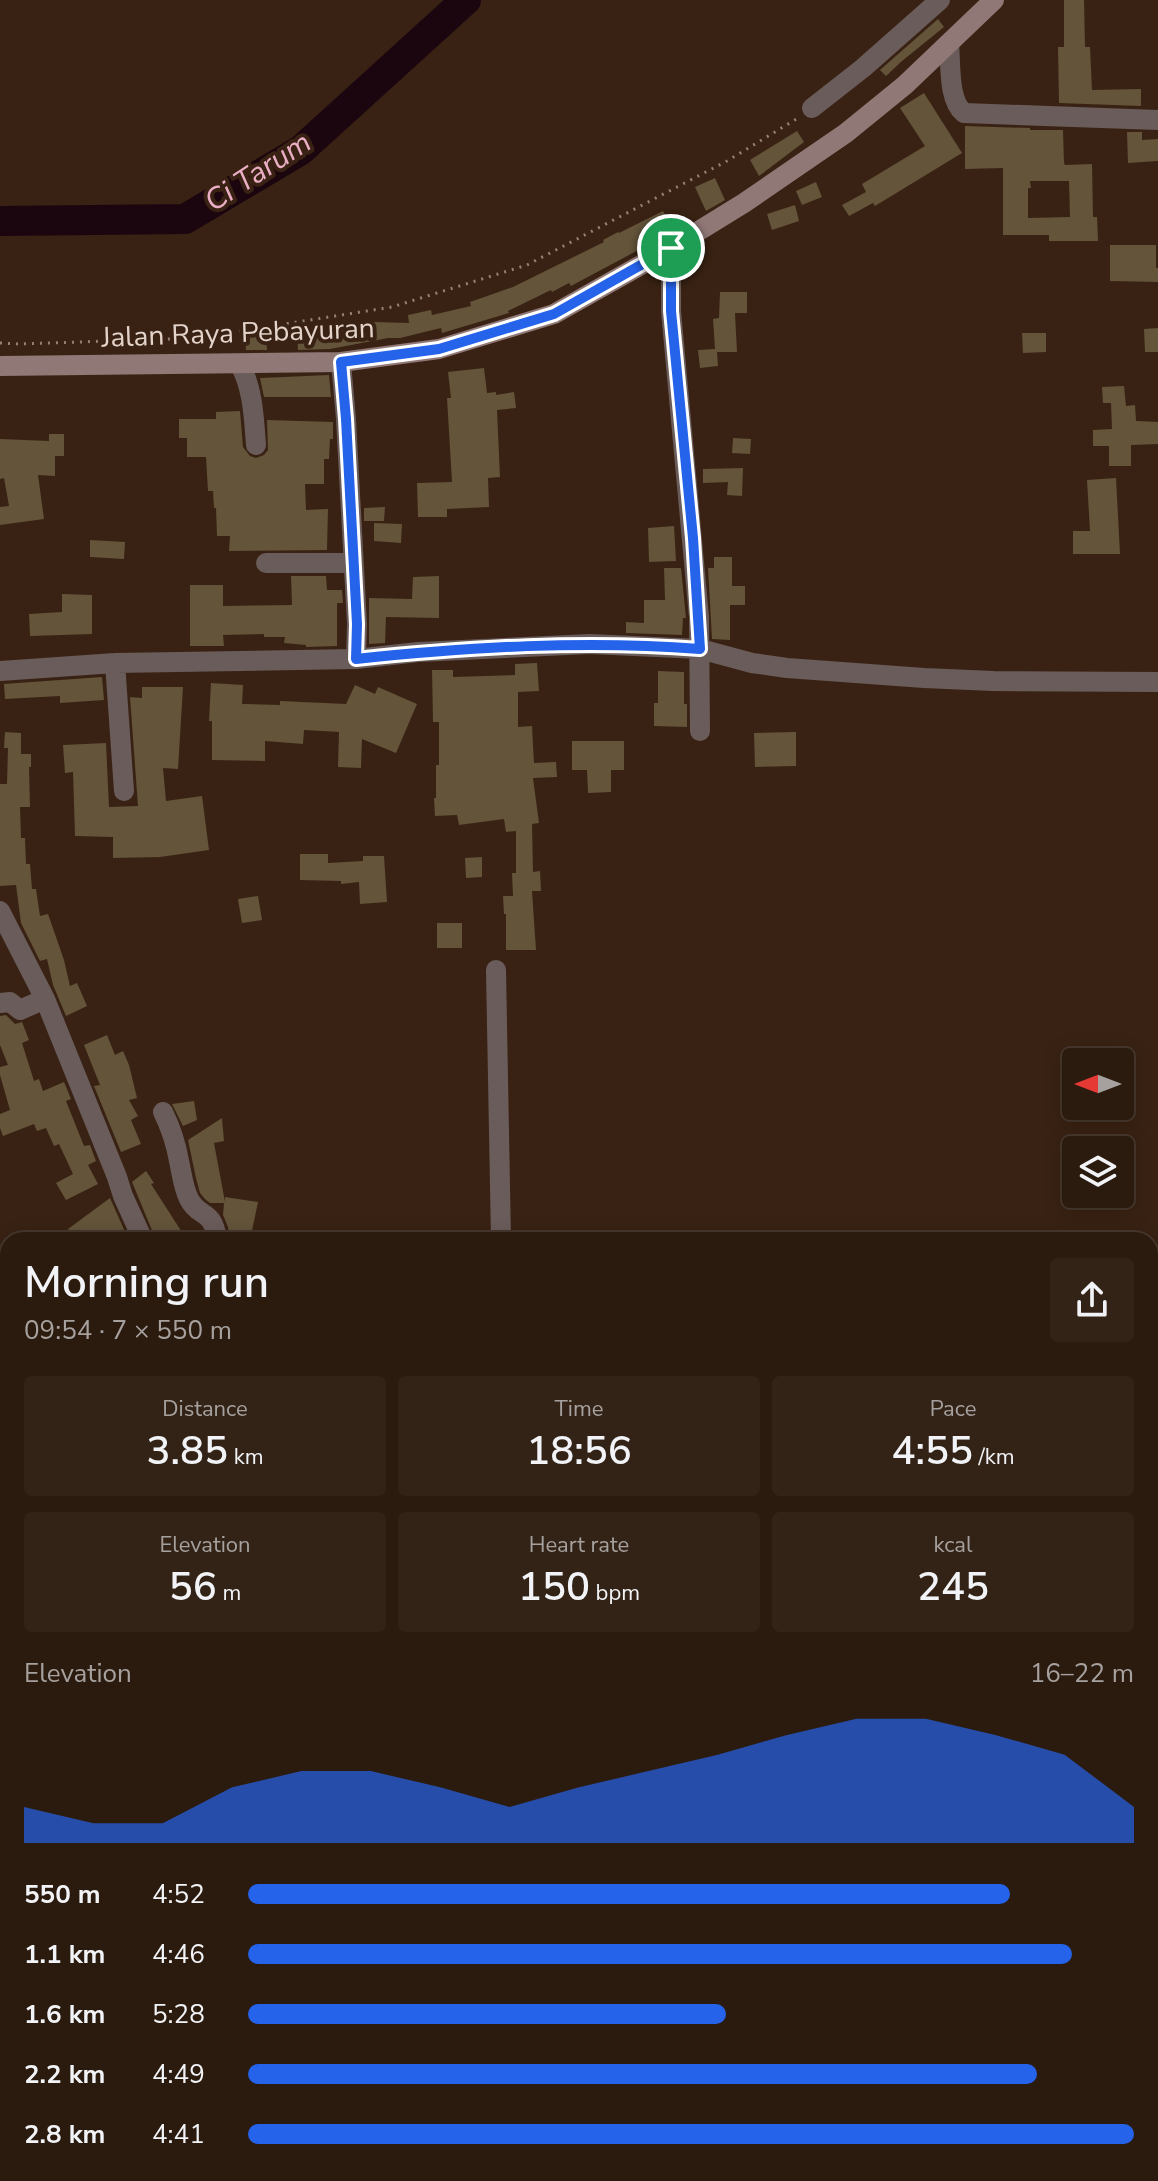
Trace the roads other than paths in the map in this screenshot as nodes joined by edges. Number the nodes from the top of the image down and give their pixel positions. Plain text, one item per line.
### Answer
1 (940, 0) edge
2 (994, 0) edge
3 (949, 45) junction
4 (812, 108) road end
5 (1158, 120) edge
6 (671, 248) junction
7 (341, 362) junction
8 (240, 365) junction
9 (0, 366) edge
10 (256, 445) dead end
11 (266, 563) dead end
12 (353, 563) junction
13 (700, 649) junction
14 (356, 659) junction
15 (115, 663) junction
16 (0, 671) edge
17 (1158, 682) edge
18 (700, 731) dead end
19 (124, 791) dead end
20 (0, 911) edge
21 (496, 970) dead end
22 (45, 999) junction
23 (0, 1003) edge
24 (163, 1112) dead end
25 (139, 1232) edge
26 (215, 1232) edge
27 (501, 1232) edge

1 - 4 street
2 - 3 main road, Jalan Raya Pebayuran
3 - 5 street
3 - 6 main road, Jalan Raya Pebayuran
6 - 7 main road, Jalan Raya Pebayuran
6 - 13 street
7 - 8 main road, Jalan Raya Pebayuran
7 - 12 street
8 - 9 main road, Jalan Raya Pebayuran
8 - 10 street
11 - 12 street
12 - 14 street
13 - 14 street
13 - 17 street
13 - 18 street
14 - 15 street
15 - 16 street
15 - 19 street
20 - 22 street
21 - 27 street
22 - 23 street
22 - 25 street
24 - 26 street

